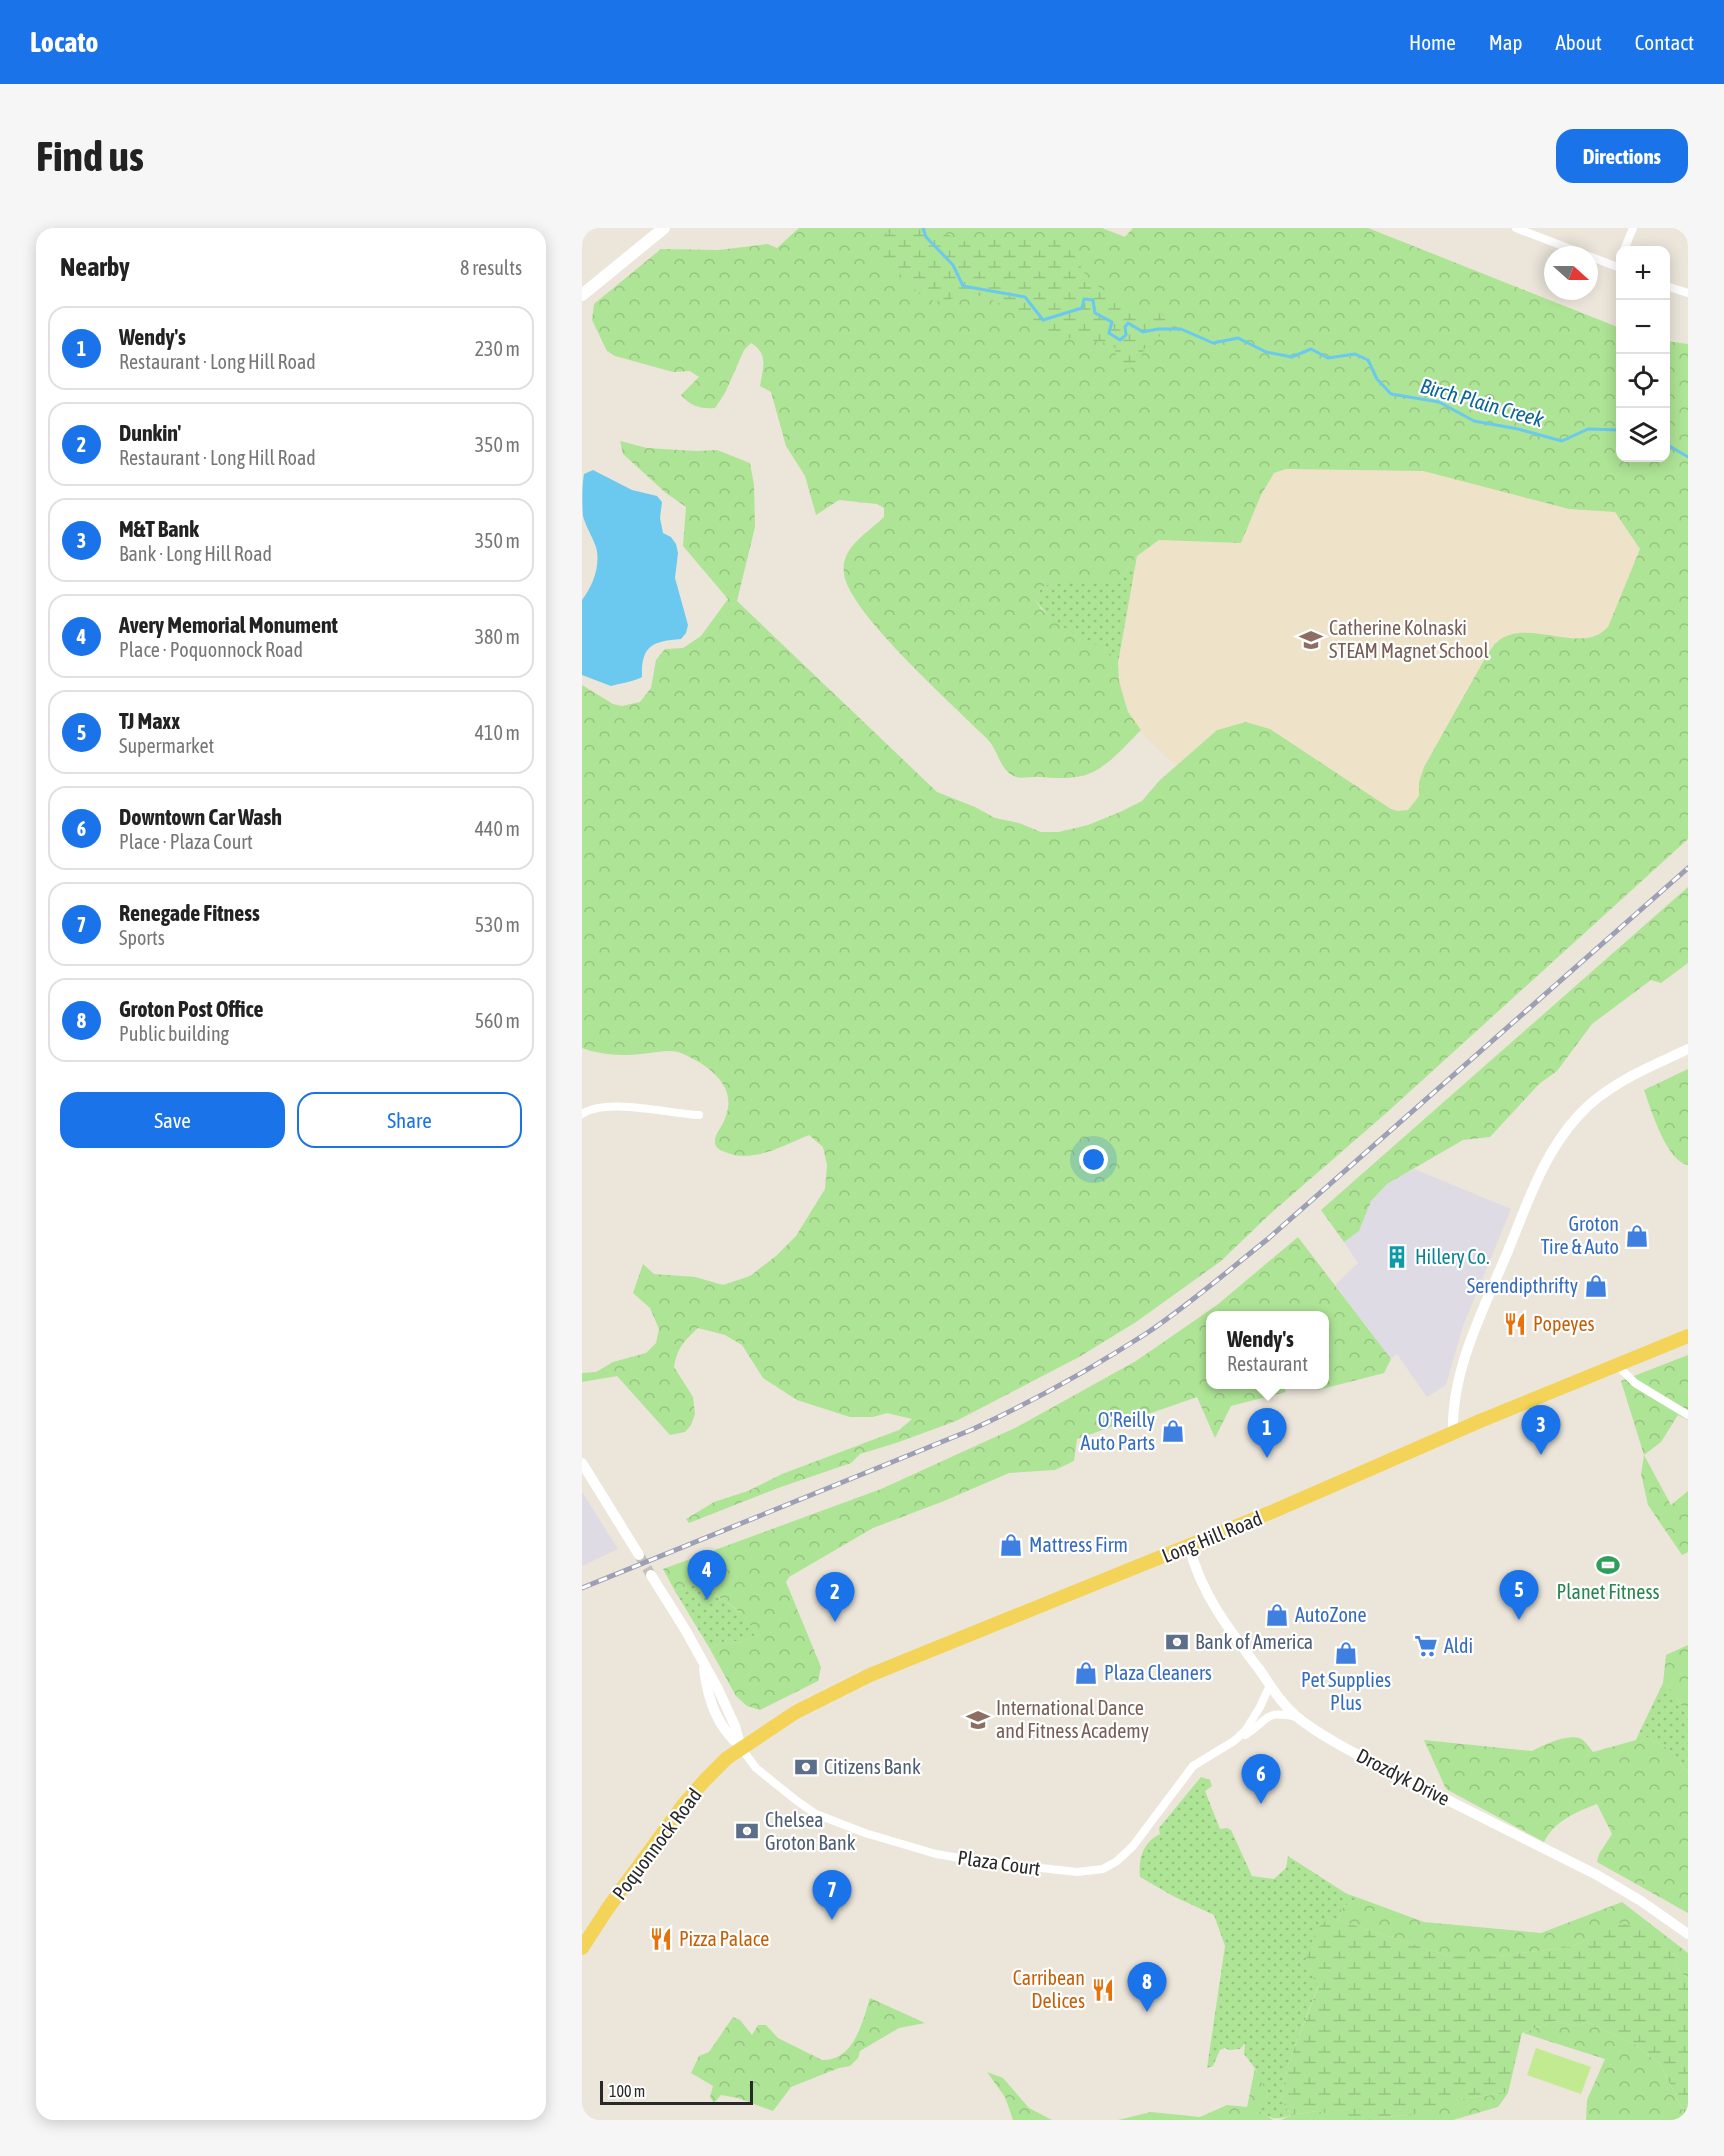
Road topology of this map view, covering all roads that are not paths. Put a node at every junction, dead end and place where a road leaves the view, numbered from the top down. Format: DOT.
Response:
graph roads {
  1 [pos="664,228"];
  2 [pos="1516,228"];
  3 [pos="1633,228"];
  4 [pos="1562,246"];
  5 [pos="1626,246"];
  6 [pos="1598,259"];
  7 [pos="1616,263"];
  8 [pos="1670,287"];
  9 [pos="1688,292"];
  10 [pos="582,295"];
  11 [pos="1688,1050"];
  12 [pos="582,1114"];
  13 [pos="699,1115"];
  14 [pos="1688,1336"];
  15 [pos="1617,1365"];
  16 [pos="1688,1415"];
  17 [pos="1453,1433"];
  18 [pos="582,1463"];
  19 [pos="1189,1546"];
  20 [pos="639,1555"];
  21 [pos="651,1575"];
  22 [pos="1270,1685"];
  23 [pos="1299,1718"];
  24 [pos="1234,1742"];
  25 [pos="741,1748"];
  26 [pos="1688,1935"];
  27 [pos="582,1948"];
  1 -- 10 [label="main road"];
  2 -- 4 [label="street"];
  3 -- 5 [label="street"];
  6 -- 7 [label="street"];
  8 -- 9 [label="street"];
  11 -- 17 [label="street"];
  12 -- 13 [label="street"];
  14 -- 15 [label="main road, Long Hill Road"];
  15 -- 16 [label="street"];
  15 -- 17 [label="main road, Long Hill Road"];
  17 -- 19 [label="main road, Long Hill Road"];
  18 -- 20 [label="street"];
  19 -- 22 [label="street, Drozdyk Drive"];
  19 -- 25 [label="main road, Long Hill Road"];
  21 -- 25 [label="street"];
  22 -- 23 [label="street, Drozdyk Drive"];
  22 -- 24 [label="street, Plaza Court"];
  23 -- 24 [label="street, Plaza Court"];
  23 -- 26 [label="street, Drozdyk Drive"];
  24 -- 25 [label="street, Plaza Court"];
  25 -- 27 [label="main road, Poquonnock Road"];
}
